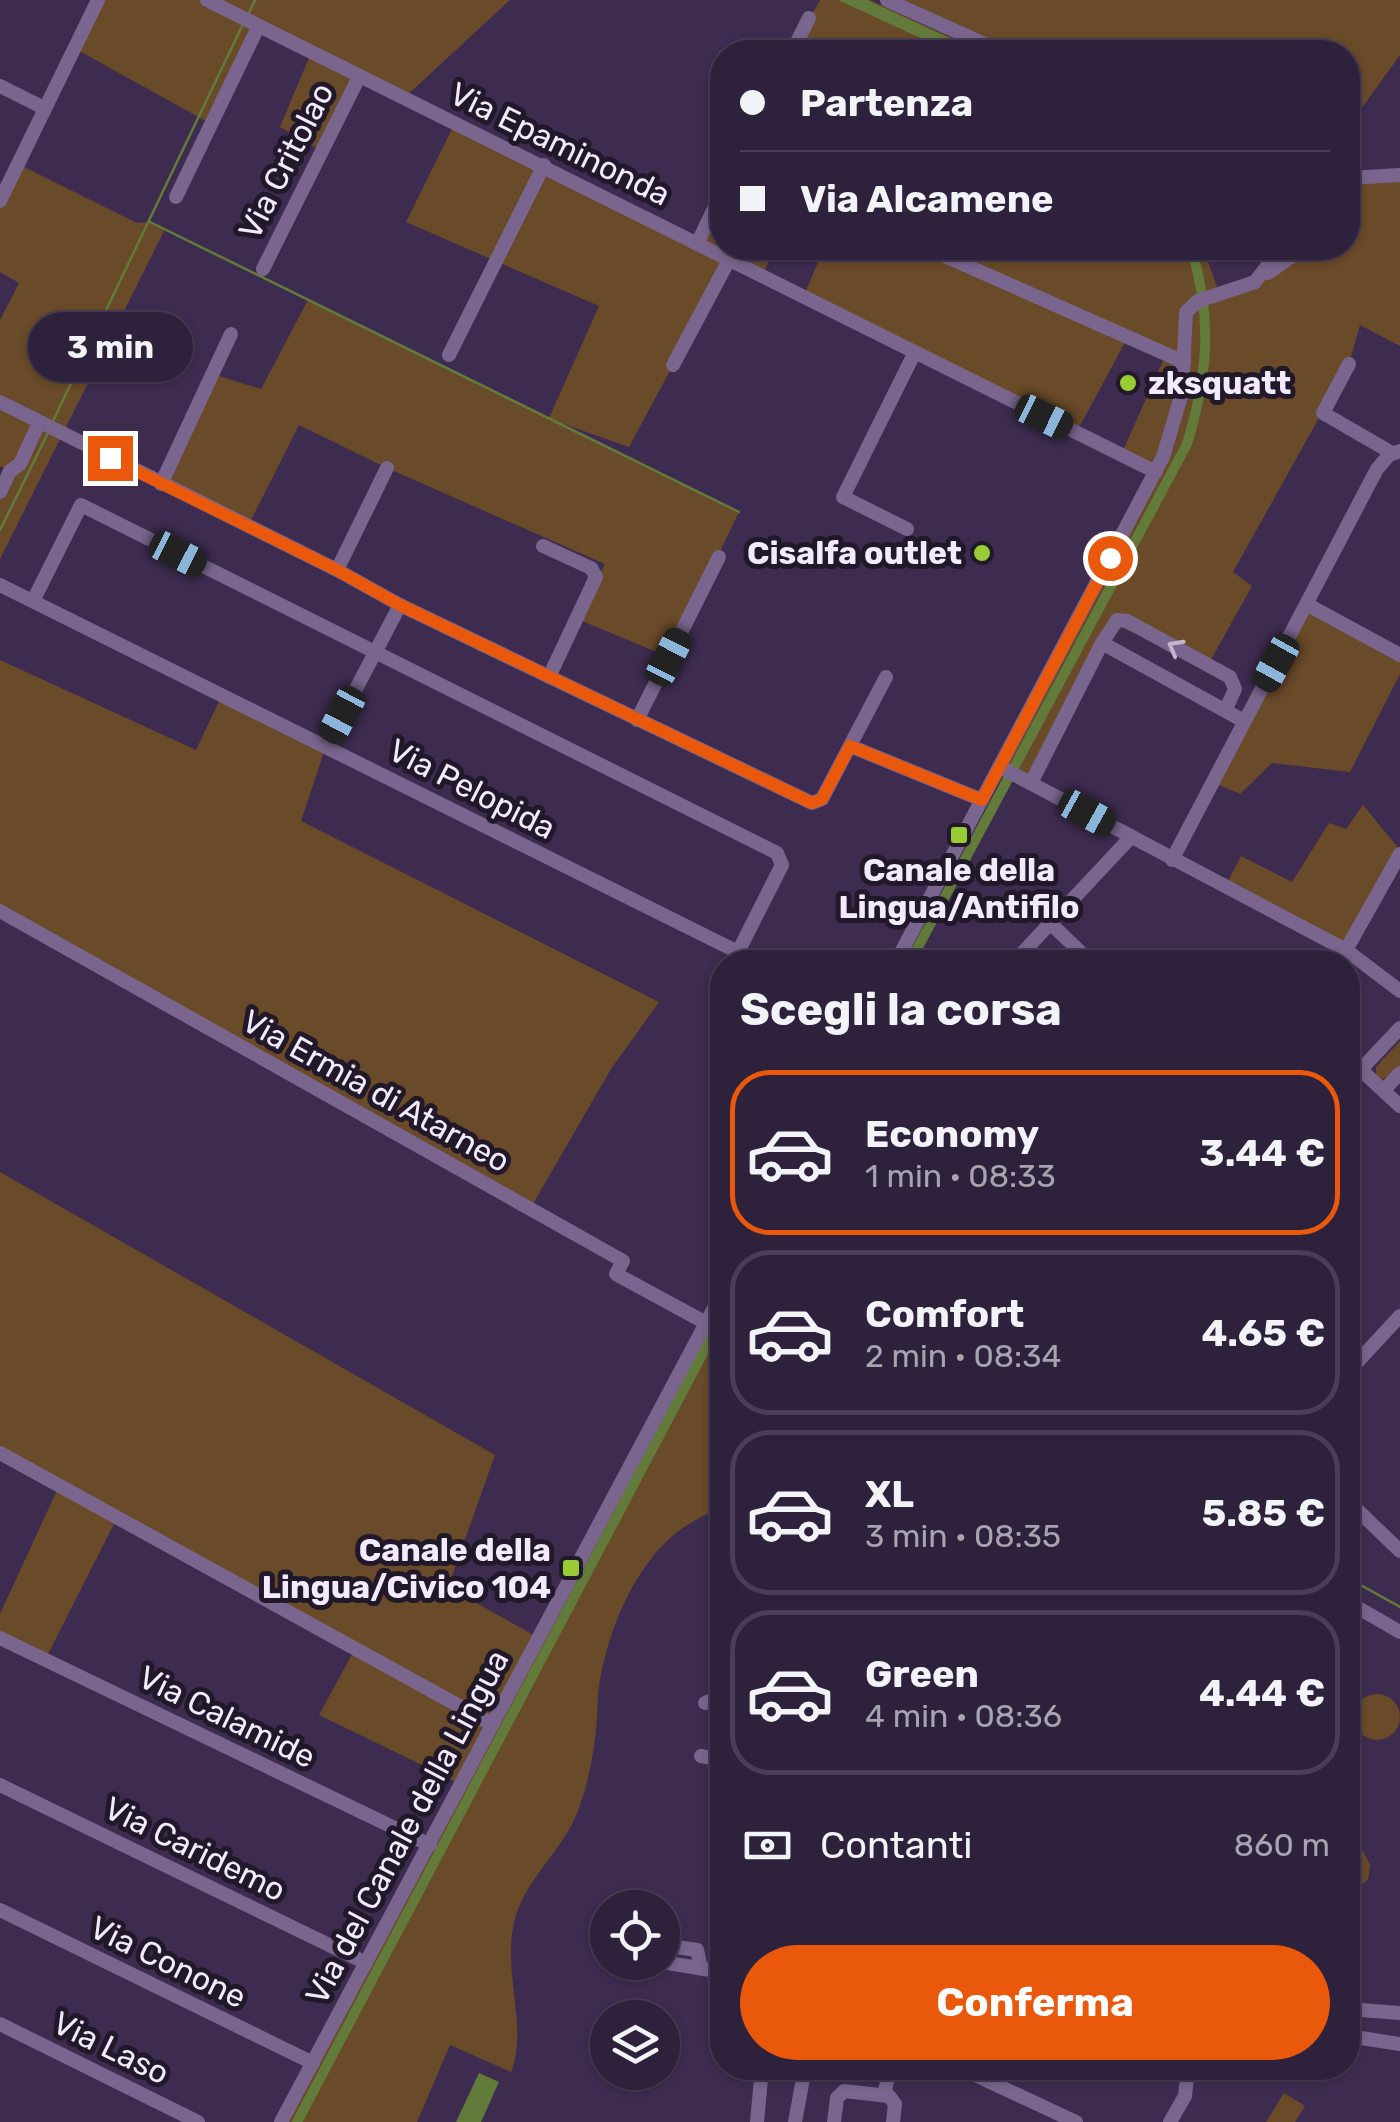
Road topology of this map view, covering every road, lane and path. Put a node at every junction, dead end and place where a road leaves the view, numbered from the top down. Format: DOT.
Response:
graph roads {
  1 [pos="98,0"];
  2 [pos="207,0"];
  3 [pos="887,0"];
  4 [pos="809,18"];
  5 [pos="258,27"];
  6 [pos="798,40"];
  7 [pos="975,40"];
  8 [pos="359,77"];
  9 [pos="0,86"];
  10 [pos="44,108"];
  11 [pos="544,165"];
  12 [pos="1400,176"];
  13 [pos="1360,178"];
  14 [pos="176,197"];
  15 [pos="0,201"];
  16 [pos="710,217"];
  17 [pos="697,244"];
  18 [pos="710,250"];
  19 [pos="729,260"];
  20 [pos="955,260"];
  21 [pos="1272,260"];
  22 [pos="1286,260"];
  23 [pos="263,269"];
  24 [pos="1255,282"];
  25 [pos="231,334"];
  26 [pos="449,354"];
  27 [pos="914,354"];
  28 [pos="1184,362"];
  29 [pos="672,364"];
  30 [pos="1349,364"];
  31 [pos="0,402"];
  32 [pos="38,423"];
  33 [pos="1396,452"];
  34 [pos="5,468"];
  35 [pos="386,468"];
  36 [pos="1156,472"];
  37 [pos="161,484"];
  38 [pos="0,492"];
  39 [pos="907,530"];
  40 [pos="543,546"];
  41 [pos="720,556"];
  42 [pos="337,570"];
  43 [pos="0,585"];
  44 [pos="33,601"];
  45 [pos="400,605"];
  46 [pos="1308,605"];
  47 [pos="1102,643"];
  48 [pos="374,652"];
  49 [pos="1400,656"];
  50 [pos="549,677"];
  51 [pos="886,677"];
  52 [pos="1226,709"];
  53 [pos="638,720"];
  54 [pos="1244,721"];
  55 [pos="326,746"];
  56 [pos="850,746"];
  57 [pos="1002,768"];
  58 [pos="1026,780"];
  59 [pos="982,800"];
  60 [pos="1131,837"];
  61 [pos="1400,854"];
  62 [pos="1172,860"];
  63 [pos="0,910"];
  64 [pos="1050,924"];
  65 [pos="734,950"];
  66 [pos="739,950"];
  67 [pos="902,950"];
  68 [pos="1025,950"];
  69 [pos="1077,950"];
  70 [pos="1346,950"];
  71 [pos="1360,961"];
  72 [pos="1400,991"];
  73 [pos="1400,1028"];
  74 [pos="1360,1070"];
  75 [pos="1400,1073"];
  76 [pos="1384,1090"];
  77 [pos="1400,1106"];
  78 [pos="710,1315"];
  79 [pos="1400,1316"];
  80 [pos="706,1323"];
  81 [pos="1360,1359"];
  82 [pos="0,1453"];
  83 [pos="1360,1513"];
  84 [pos="1400,1551"];
  85 [pos="1360,1609"];
  86 [pos="1400,1632"];
  87 [pos="0,1638"];
  88 [pos="710,1701"];
  89 [pos="706,1703"];
  90 [pos="492,1724"];
  91 [pos="701,1756"];
  92 [pos="710,1758"];
  93 [pos="0,1785"];
  94 [pos="430,1845"];
  95 [pos="0,1910"];
  96 [pos="680,1948"];
  97 [pos="366,1963"];
  98 [pos="680,1965"];
  99 [pos="701,1968"];
  100 [pos="710,1970"];
  101 [pos="1360,2010"];
  102 [pos="1400,2013"];
  103 [pos="0,2024"];
  104 [pos="1360,2038"];
  105 [pos="1400,2044"];
  106 [pos="313,2063"];
  107 [pos="761,2080"];
  108 [pos="804,2080"];
  109 [pos="887,2080"];
  110 [pos="986,2080"];
  111 [pos="1187,2080"];
  112 [pos="884,2095"];
  113 [pos="283,2121"];
  114 [pos="198,2122"];
  115 [pos="757,2122"];
  116 [pos="795,2122"];
  117 [pos="834,2122"];
  118 [pos="893,2122"];
  119 [pos="1076,2122"];
  120 [pos="1170,2122"];
  1 -- 10 [label="street"];
  2 -- 5 [label="street, Via Epaminonda"];
  3 -- 7 [label="street"];
  4 -- 6 [label="street"];
  5 -- 8 [label="street, Via Epaminonda"];
  5 -- 14 [label="street"];
  8 -- 11 [label="street, Via Epaminonda"];
  8 -- 23 [label="street, Via Critolao"];
  9 -- 10 [label="street"];
  10 -- 15 [label="street"];
  11 -- 17 [label="street, Via Epaminonda"];
  11 -- 26 [label="street"];
  12 -- 13 [label="street"];
  16 -- 17 [label="street"];
  17 -- 18 [label="street, Via Epaminonda"];
  19 -- 27 [label="street, Via Epaminonda"];
  19 -- 29 [label="street"];
  20 -- 28 [label="street"];
  21 -- 24 [label="street"];
  22 -- 24 [label="street"];
  24 -- 28 [label="street"];
  25 -- 37 [label="street"];
  27 -- 36 [label="street, Via Epaminonda"];
  27 -- 39 [label="street"];
  28 -- 36 [label="street"];
  30 -- 33 [label="street"];
  31 -- 32 [label="street"];
  32 -- 34 [label="street"];
  32 -- 37 [label="street"];
  33 -- 46 [label="street"];
  34 -- 38 [label="street"];
  35 -- 42 [label="street"];
  36 -- 57 [label="street"];
  37 -- 42 [label="street"];
  40 -- 50 [label="street"];
  41 -- 53 [label="street"];
  42 -- 45 [label="street"];
  43 -- 44 [label="street, Via Pelopida"];
  44 -- 48 [label="street"];
  44 -- 55 [label="street, Via Pelopida"];
  45 -- 48 [label="street"];
  45 -- 50 [label="street"];
  46 -- 49 [label="street"];
  46 -- 54 [label="street"];
  47 -- 52 [label="street"];
  52 -- 47 [label="street, one-way"];
  47 -- 58 [label="street"];
  48 -- 55 [label="street"];
  48 -- 66 [label="street"];
  50 -- 53 [label="street"];
  51 -- 56 [label="street"];
  52 -- 54 [label="street"];
  53 -- 56 [label="street"];
  54 -- 62 [label="street"];
  55 -- 65 [label="street, Via Pelopida"];
  56 -- 59 [label="street"];
  57 -- 58 [label="street"];
  57 -- 59 [label="street"];
  58 -- 60 [label="street"];
  59 -- 67 [label="street"];
  60 -- 62 [label="street"];
  60 -- 64 [label="street"];
  61 -- 70 [label="street"];
  62 -- 70 [label="street"];
  63 -- 80 [label="street, Via Ermia di Atarneo"];
  64 -- 68 [label="street"];
  64 -- 69 [label="street"];
  71 -- 72 [label="street"];
  73 -- 74 [label="street"];
  74 -- 76 [label="street"];
  75 -- 76 [label="street"];
  76 -- 77 [label="street"];
  78 -- 80 [label="street, Via del Canale della Lingua"];
  79 -- 81 [label="street"];
  80 -- 90 [label="street, Via del Canale della Lingua"];
  82 -- 90 [label="street"];
  83 -- 84 [label="street"];
  85 -- 86 [label="street"];
  87 -- 94 [label="street, Via Calamide"];
  88 -- 89 [label="street"];
  90 -- 94 [label="street, Via del Canale della Lingua"];
  91 -- 92 [label="street"];
  93 -- 97 [label="street, Via Caridemo"];
  94 -- 97 [label="street, Via del Canale della Lingua"];
  95 -- 106 [label="street, Via Conone"];
  96 -- 99 [label="street"];
  97 -- 106 [label="street, Via del Canale della Lingua"];
  98 -- 99 [label="street"];
  99 -- 100 [label="street"];
  101 -- 102 [label="street"];
  103 -- 114 [label="street, Via Laso"];
  104 -- 105 [label="street"];
  106 -- 113 [label="street, Via del Canale della Lingua"];
  107 -- 115 [label="street"];
  108 -- 116 [label="street"];
  109 -- 112 [label="street"];
  110 -- 119 [label="street"];
  111 -- 120 [label="street"];
  112 -- 117 [label="street"];
  112 -- 118 [label="street"];
}
